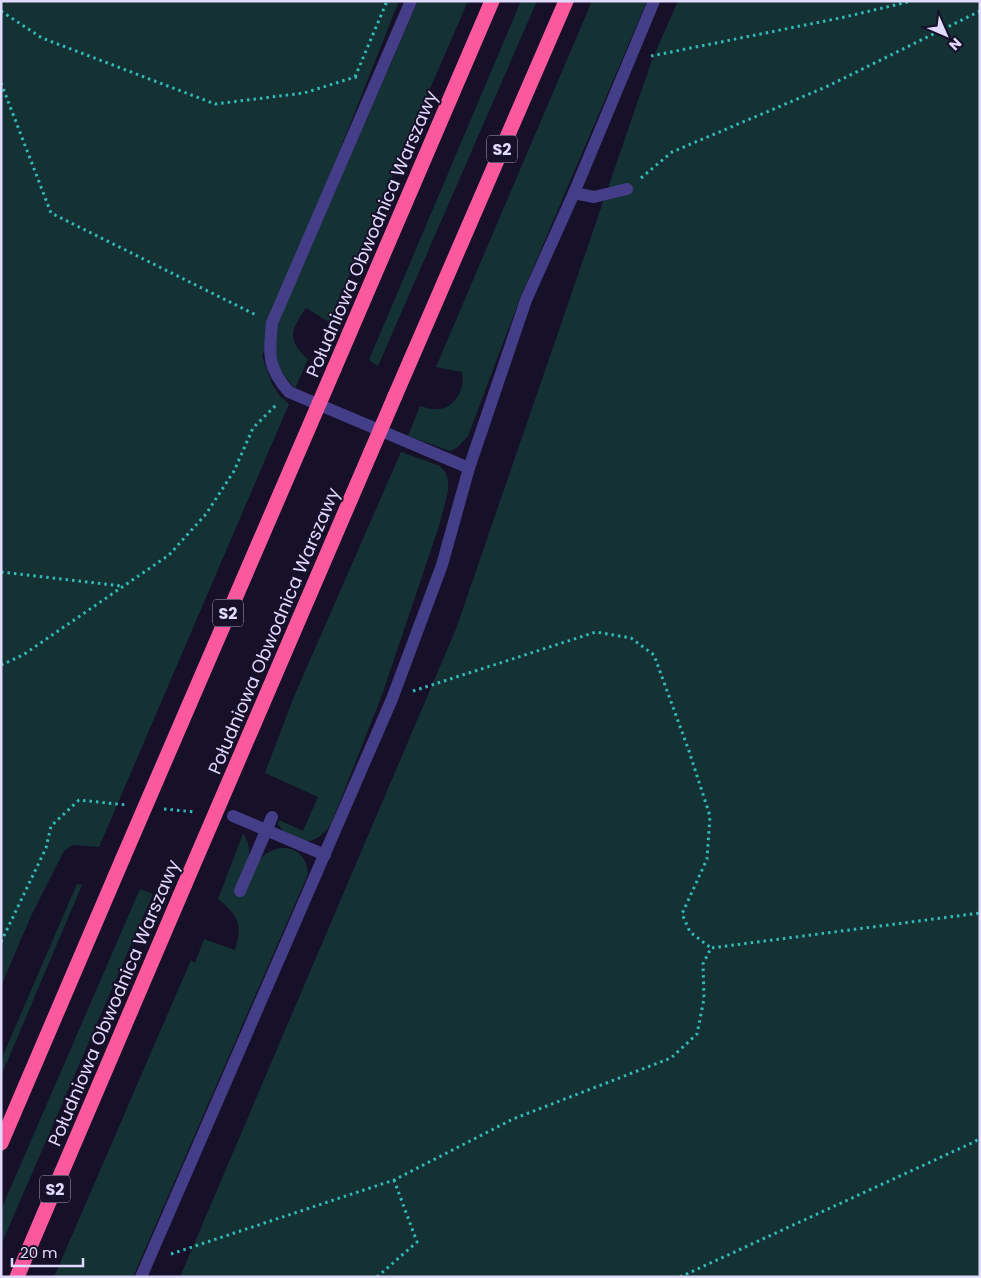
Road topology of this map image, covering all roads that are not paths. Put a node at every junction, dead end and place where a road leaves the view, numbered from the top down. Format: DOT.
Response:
graph roads {
  1 [pos="411,1"];
  2 [pos="492,1"];
  3 [pos="566,1"];
  4 [pos="654,1"];
  5 [pos="627,189"];
  6 [pos="574,193"];
  7 [pos="469,468"];
  8 [pos="233,816"];
  9 [pos="272,817"];
  10 [pos="266,830"];
  11 [pos="325,855"];
  12 [pos="240,891"];
  13 [pos="1,1143"];
  14 [pos="17,1277"];
  15 [pos="141,1277"];
  1 -- 7 [label="street"];
  2 -- 13 [label="highway, Południowa Obwodnica Warszawy / S2, bridge"];
  3 -- 14 [label="highway, Południowa Obwodnica Warszawy / S2, bridge"];
  4 -- 6 [label="street"];
  5 -- 6 [label="street"];
  6 -- 7 [label="street"];
  7 -- 11 [label="street"];
  8 -- 10 [label="street"];
  9 -- 10 [label="street"];
  10 -- 11 [label="street"];
  10 -- 12 [label="street"];
  11 -- 15 [label="street"];
}
